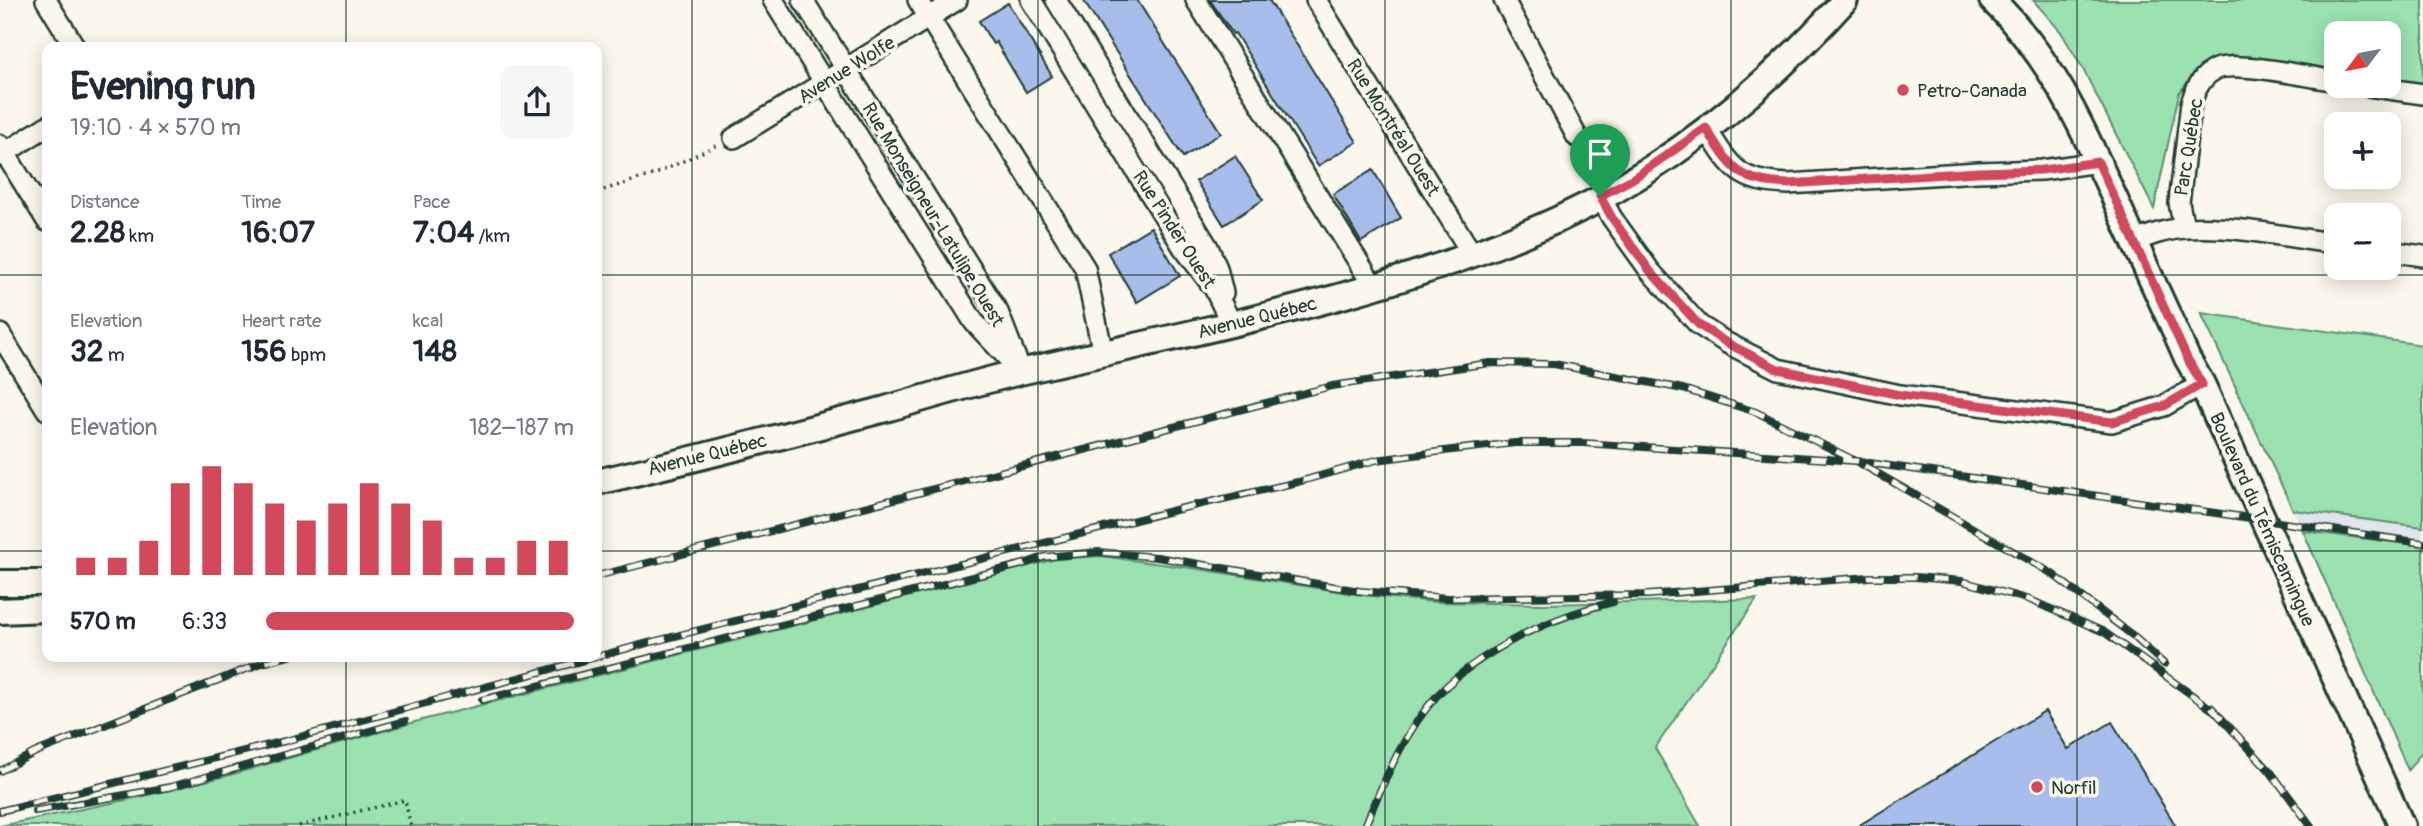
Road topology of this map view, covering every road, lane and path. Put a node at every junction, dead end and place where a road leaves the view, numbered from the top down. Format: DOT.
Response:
graph roads {
  1 [pos="46,0"];
  2 [pos="774,0"];
  3 [pos="803,0"];
  4 [pos="918,0"];
  5 [pos="957,0"];
  6 [pos="1031,0"];
  7 [pos="1056,0"];
  8 [pos="1196,0"];
  9 [pos="1316,0"];
  10 [pos="1504,0"];
  11 [pos="1844,0"];
  12 [pos="1993,0"];
  13 [pos="929,18"];
  14 [pos="72,42"];
  15 [pos="846,70"];
  16 [pos="2324,79"];
  17 [pos="825,83"];
  18 [pos="2401,91"];
  19 [pos="2423,94"];
  20 [pos="1706,128"];
  21 [pos="42,129"];
  22 [pos="1577,137"];
  23 [pos="734,138"];
  24 [pos="2,151"];
  25 [pos="2098,162"];
  26 [pos="602,190"];
  27 [pos="1600,196"];
  28 [pos="42,212"];
  29 [pos="2184,228"];
  30 [pos="2134,241"];
  31 [pos="2324,242"];
  32 [pos="2401,253"];
  33 [pos="1472,254"];
  34 [pos="2423,256"];
  35 [pos="1374,287"];
  36 [pos="1231,323"];
  37 [pos="0,334"];
  38 [pos="1103,354"];
  39 [pos="1021,372"];
  40 [pos="2202,384"];
  41 [pos="42,402"];
  42 [pos="602,481"];
  43 [pos="1,582"];
  44 [pos="42,583"];
  45 [pos="42,609"];
  46 [pos="0,611"];
  47 [pos="299,826"];
  48 [pos="411,826"];
  49 [pos="2402,826"];
  1 -- 14 [label="street"];
  2 -- 17 [label="street, Rue Monseigneur-Latulipe Ouest"];
  3 -- 15 [label="street, Rue Monseigneur-Latulipe Ouest"];
  4 -- 13 [label="street"];
  5 -- 13 [label="street, Avenue Wolfe"];
  6 -- 36 [label="street, Rue Pinder Ouest"];
  7 -- 36 [label="street, Rue Pinder Ouest"];
  8 -- 35 [label="street"];
  9 -- 33 [label="street, Rue Montréal Ouest"];
  10 -- 22 [label="street"];
  11 -- 20 [label="main road, Avenue Québec"];
  12 -- 25 [label="main road, Boulevard du Témiscamingue"];
  13 -- 15 [label="street, Avenue Wolfe"];
  13 -- 38 [label="street"];
  15 -- 17 [label="street, Avenue Wolfe"];
  15 -- 39 [label="street, Rue Monseigneur-Latulipe Ouest"];
  16 -- 29 [label="street, Parc Québec"];
  17 -- 23 [label="street, Avenue Wolfe"];
  17 -- 39 [label="street, Rue Monseigneur-Latulipe Ouest"];
  18 -- 19 [label="street"];
  20 -- 25 [label="street"];
  20 -- 27 [label="main road, Avenue Québec"];
  21 -- 24 [label="street"];
  23 -- 26 [label="path"];
  24 -- 28 [label="street"];
  25 -- 30 [label="main road, Boulevard du Témiscamingue"];
  27 -- 33 [label="main road, Avenue Québec"];
  27 -- 40 [label="street"];
  29 -- 30 [label="street"];
  29 -- 31 [label="street"];
  30 -- 40 [label="main road, Boulevard du Témiscamingue"];
  32 -- 34 [label="street"];
  33 -- 35 [label="main road, Avenue Québec"];
  35 -- 36 [label="main road, Avenue Québec"];
  36 -- 38 [label="main road, Avenue Québec"];
  37 -- 41 [label="street"];
  38 -- 39 [label="main road, Avenue Québec"];
  39 -- 42 [label="main road, Avenue Québec"];
  40 -- 49 [label="main road, Boulevard du Témiscamingue"];
  43 -- 44 [label="main road"];
  45 -- 46 [label="main road"];
  47 -- 48 [label="path"];
}
